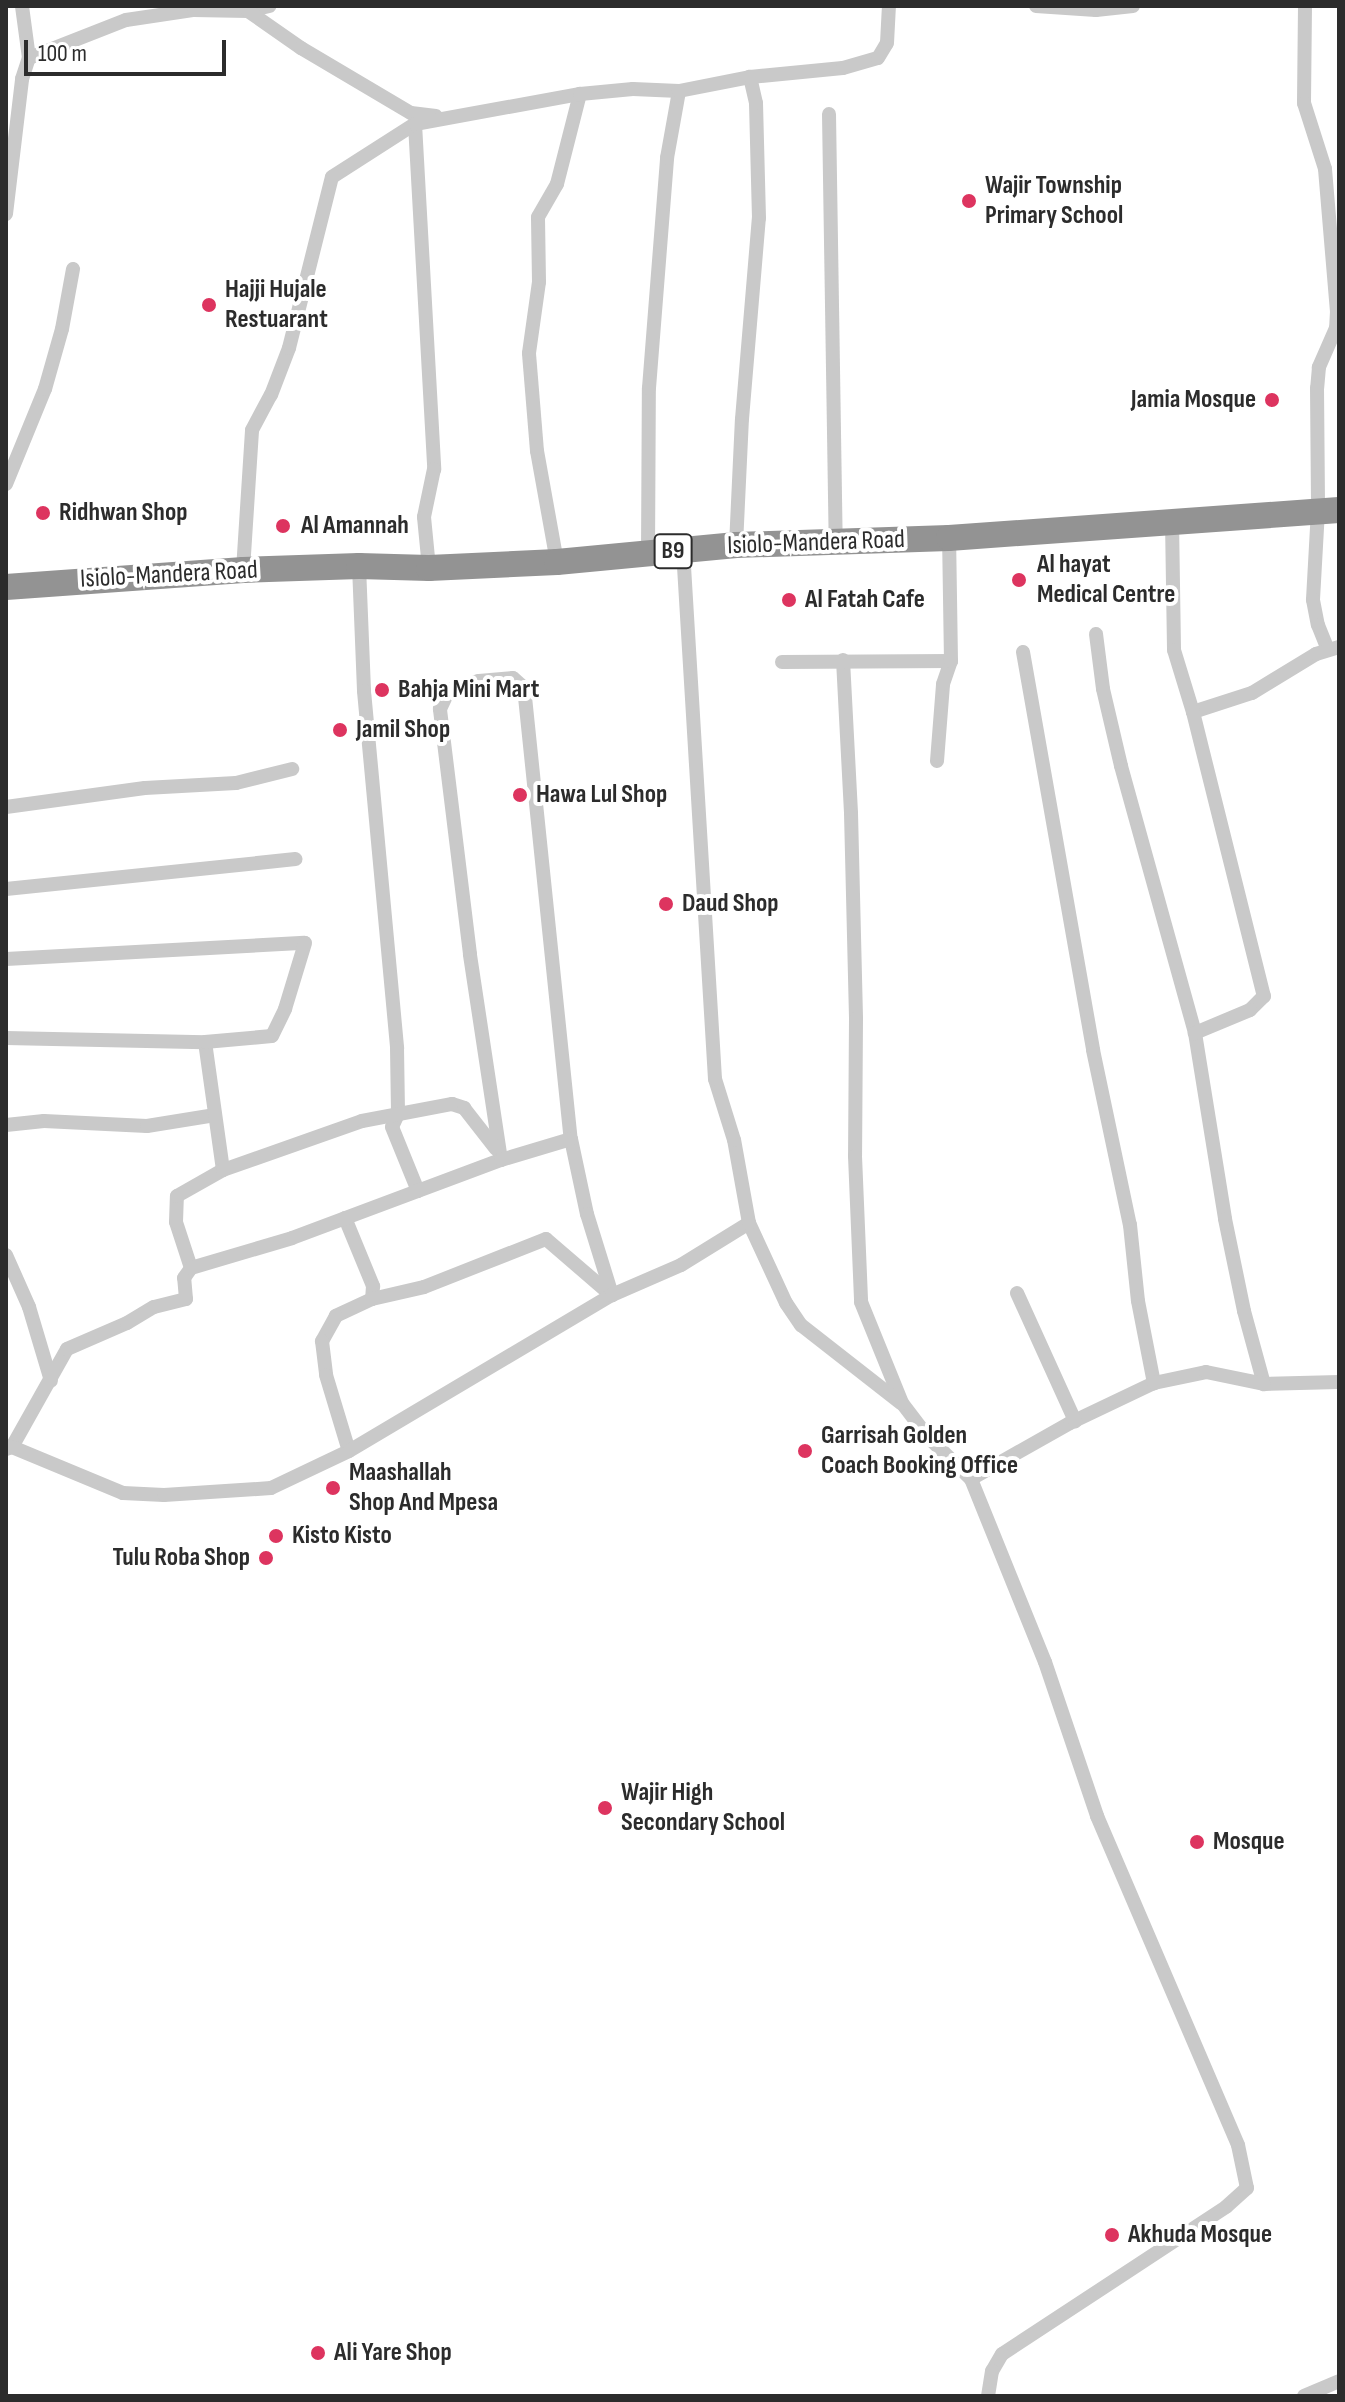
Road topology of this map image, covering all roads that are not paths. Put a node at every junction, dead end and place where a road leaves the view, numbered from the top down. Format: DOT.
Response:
graph roads {
  1 [pos="22,6"];
  2 [pos="269,6"];
  3 [pos="889,6"];
  4 [pos="1036,6"];
  5 [pos="1133,6"];
  6 [pos="1305,6"];
  7 [pos="248,11"];
  8 [pos="29,58"];
  9 [pos="750,77"];
  10 [pos="6,79"];
  11 [pos="22,79"];
  12 [pos="679,91"];
  13 [pos="580,94"];
  14 [pos="829,114"];
  15 [pos="453,118"];
  16 [pos="415,124"];
  17 [pos="6,214"];
  18 [pos="73,269"];
  19 [pos="6,484"];
  20 [pos="1329,510"];
  21 [pos="1172,521"];
  22 [pos="949,538"];
  23 [pos="836,541"];
  24 [pos="736,545"];
  25 [pos="683,550"];
  26 [pos="648,554"];
  27 [pos="557,562"];
  28 [pos="359,566"];
  29 [pos="429,568"];
  30 [pos="243,570"];
  31 [pos="6,587"];
  32 [pos="1096,634"];
  33 [pos="1334,649"];
  34 [pos="1023,652"];
  35 [pos="843,660"];
  36 [pos="951,661"];
  37 [pos="782,662"];
  38 [pos="1193,712"];
  39 [pos="937,761"];
  40 [pos="292,769"];
  41 [pos="6,807"];
  42 [pos="295,859"];
  43 [pos="6,889"];
  44 [pos="6,959"];
  45 [pos="1195,1033"];
  46 [pos="6,1038"];
  47 [pos="205,1042"];
  48 [pos="398,1114"];
  49 [pos="215,1115"];
  50 [pos="6,1125"];
  51 [pos="571,1139"];
  52 [pos="501,1160"];
  53 [pos="223,1170"];
  54 [pos="418,1191"];
  55 [pos="345,1218"];
  56 [pos="749,1223"];
  57 [pos="6,1255"];
  58 [pos="191,1268"];
  59 [pos="1017,1293"];
  60 [pos="612,1295"];
  61 [pos="372,1299"];
  62 [pos="51,1381"];
  63 [pos="1339,1382"];
  64 [pos="1154,1383"];
  65 [pos="1264,1384"];
  66 [pos="902,1403"];
  67 [pos="1075,1421"];
  68 [pos="9,1448"];
  69 [pos="349,1451"];
  70 [pos="971,1479"];
  71 [pos="1339,2381"];
  72 [pos="988,2396"];
  73 [pos="1304,2396"];
  1 -- 8 [label="street"];
  2 -- 7 [label="street"];
  3 -- 9 [label="street"];
  4 -- 5 [label="street"];
  6 -- 20 [label="street"];
  7 -- 8 [label="street"];
  7 -- 15 [label="street"];
  8 -- 11 [label="street"];
  9 -- 12 [label="street"];
  9 -- 24 [label="street"];
  10 -- 11 [label="street"];
  11 -- 17 [label="street"];
  12 -- 13 [label="street"];
  12 -- 26 [label="street"];
  13 -- 15 [label="street"];
  13 -- 27 [label="street"];
  14 -- 23 [label="street"];
  15 -- 16 [label="street"];
  16 -- 29 [label="street"];
  16 -- 30 [label="street"];
  18 -- 19 [label="street"];
  20 -- 21 [label="highway, Isiolo-Mandera Road / B9"];
  20 -- 33 [label="street"];
  21 -- 22 [label="highway, Isiolo-Mandera Road / B9"];
  21 -- 38 [label="street"];
  22 -- 23 [label="highway, Isiolo-Mandera Road / B9"];
  22 -- 36 [label="street"];
  23 -- 24 [label="highway, Isiolo-Mandera Road / B9"];
  24 -- 25 [label="highway, Isiolo-Mandera Road / B9"];
  25 -- 26 [label="highway, Isiolo-Mandera Road / B9"];
  25 -- 56 [label="street"];
  26 -- 27 [label="highway, Isiolo-Mandera Road / B9"];
  27 -- 29 [label="highway, Isiolo-Mandera Road / B9"];
  28 -- 29 [label="highway, Isiolo-Mandera Road / B9"];
  28 -- 30 [label="highway, Isiolo-Mandera Road / B9"];
  28 -- 48 [label="street"];
  30 -- 31 [label="highway, Isiolo-Mandera Road / B9"];
  32 -- 45 [label="street"];
  33 -- 38 [label="street"];
  34 -- 64 [label="street"];
  35 -- 36 [label="street"];
  35 -- 37 [label="street"];
  35 -- 66 [label="street"];
  36 -- 39 [label="street"];
  38 -- 45 [label="street"];
  40 -- 41 [label="street"];
  42 -- 43 [label="street"];
  44 -- 47 [label="street"];
  45 -- 65 [label="street"];
  46 -- 47 [label="street"];
  47 -- 49 [label="street"];
  48 -- 52 [label="street"];
  48 -- 53 [label="street"];
  48 -- 54 [label="street"];
  49 -- 50 [label="street"];
  49 -- 53 [label="street"];
  51 -- 52 [label="street"];
  51 -- 52 [label="street"];
  51 -- 60 [label="street"];
  52 -- 54 [label="street"];
  53 -- 58 [label="street"];
  54 -- 55 [label="street"];
  55 -- 58 [label="street"];
  55 -- 61 [label="street"];
  56 -- 60 [label="street"];
  56 -- 66 [label="street"];
  57 -- 62 [label="street"];
  58 -- 62 [label="street"];
  59 -- 67 [label="street"];
  60 -- 61 [label="street"];
  60 -- 69 [label="street"];
  61 -- 69 [label="street"];
  62 -- 68 [label="street"];
  63 -- 65 [label="street"];
  64 -- 65 [label="street"];
  64 -- 67 [label="street"];
  66 -- 70 [label="street"];
  67 -- 70 [label="street"];
  68 -- 69 [label="street"];
  70 -- 72 [label="street"];
  71 -- 73 [label="street"];
}
